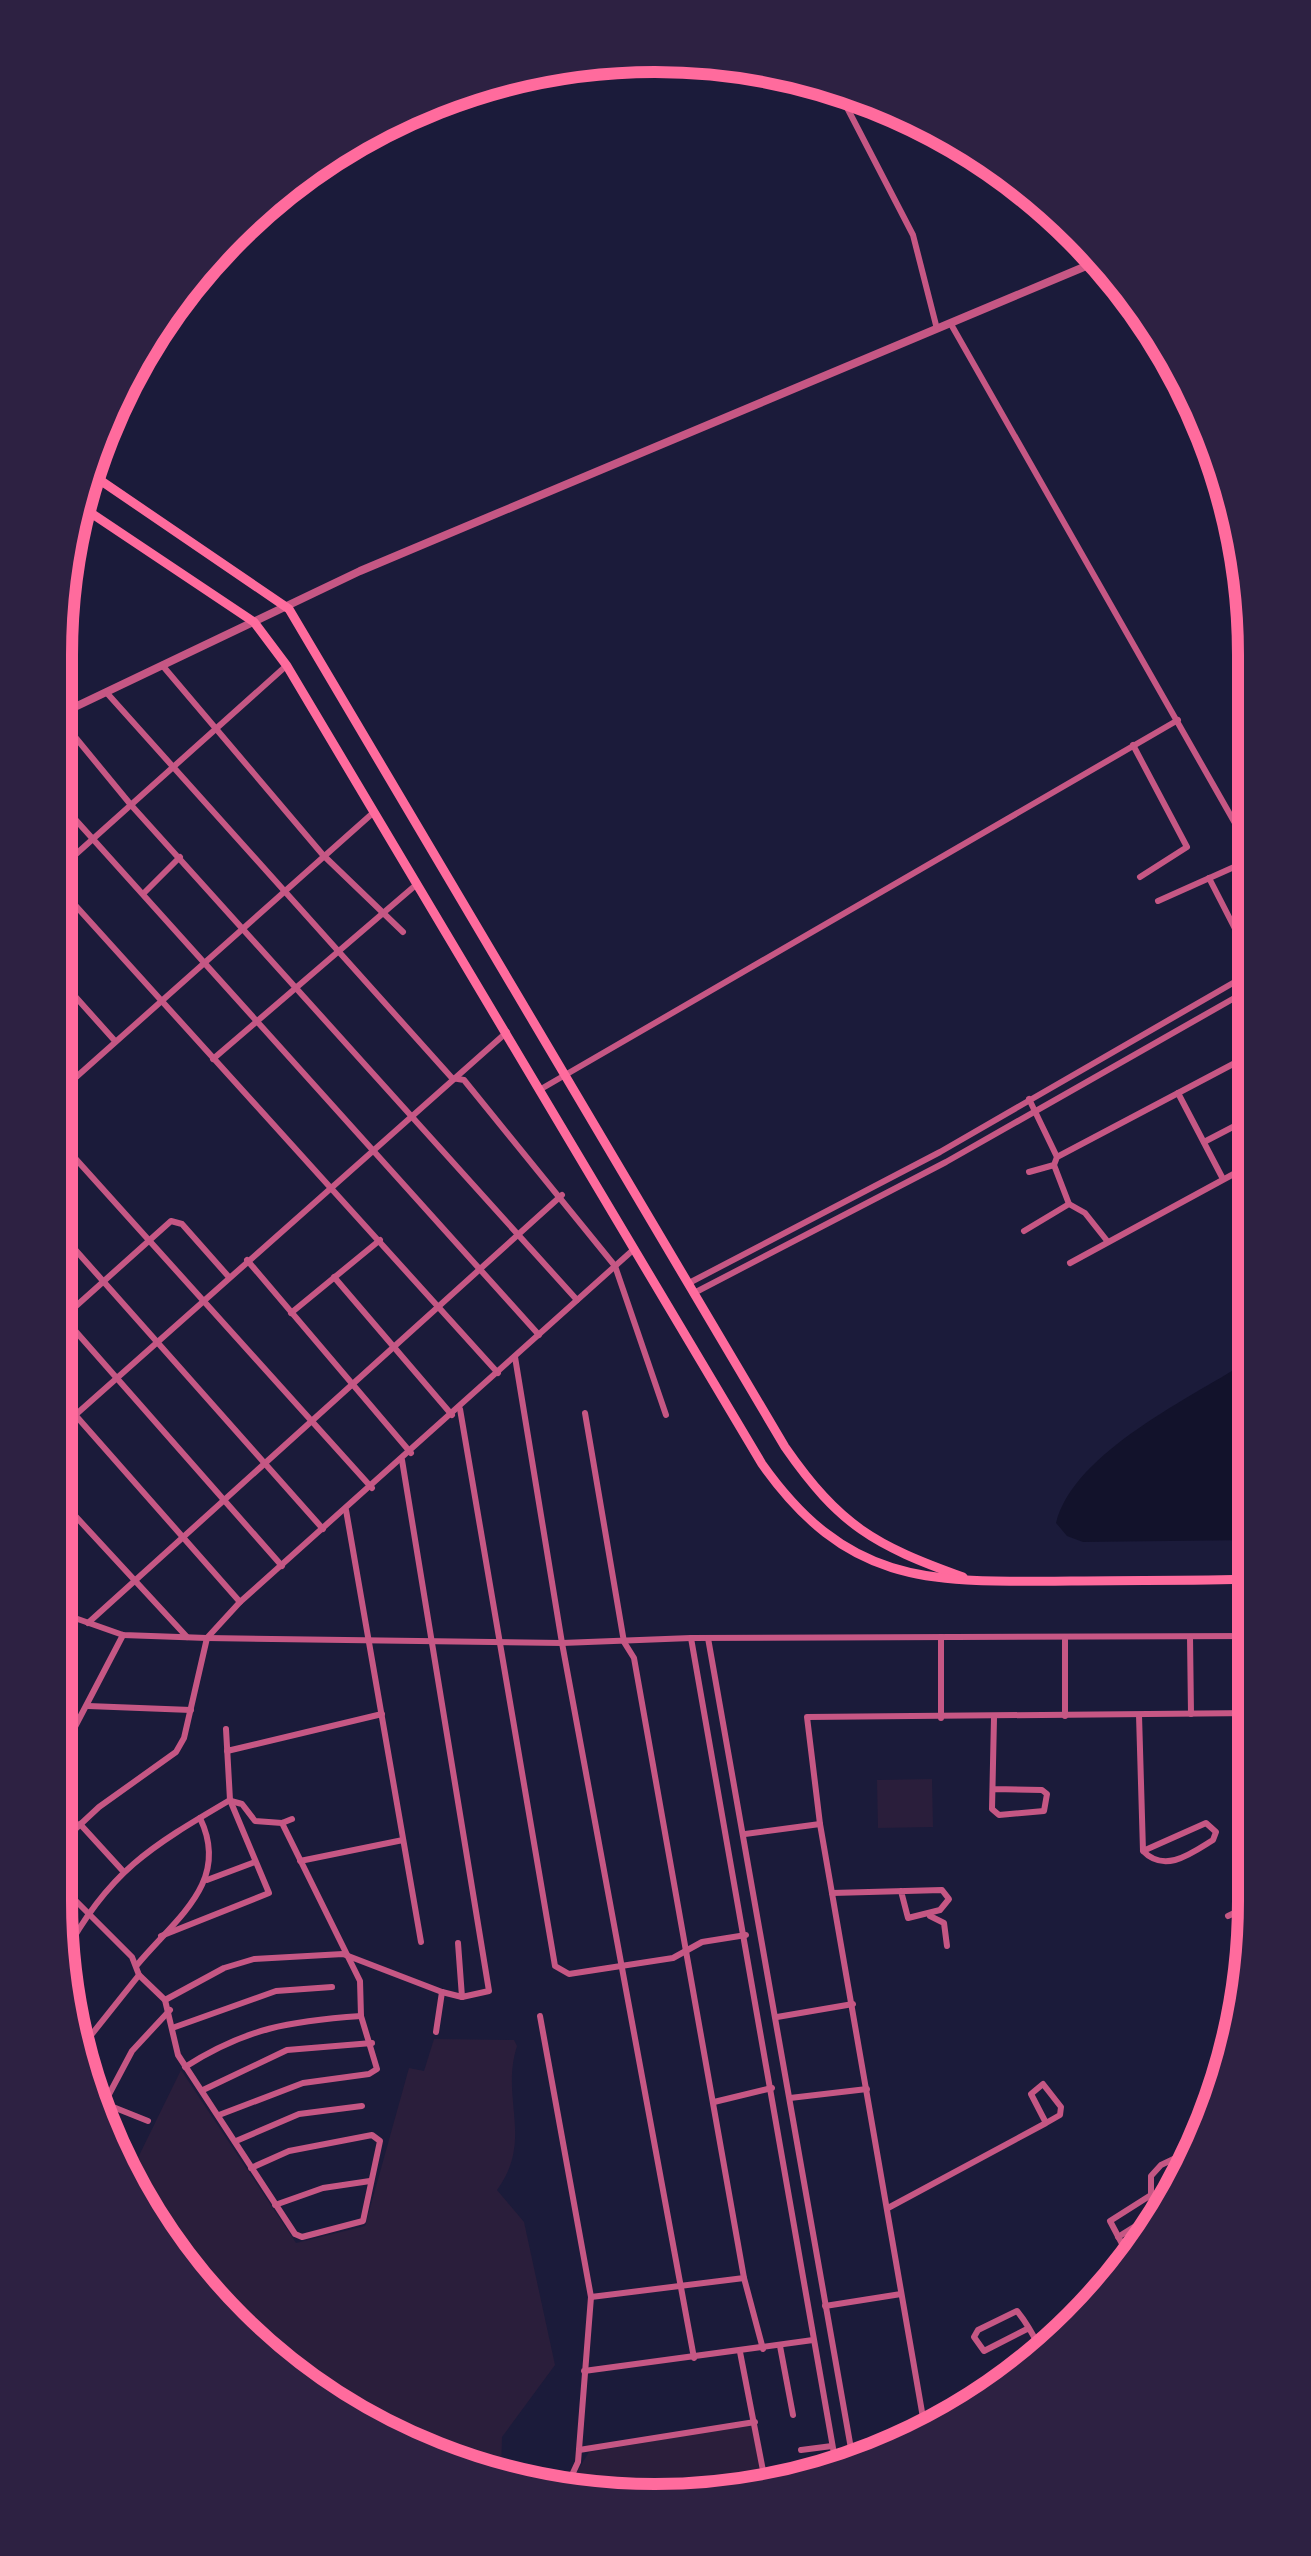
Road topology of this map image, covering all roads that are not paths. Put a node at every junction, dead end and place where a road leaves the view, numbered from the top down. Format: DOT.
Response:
graph roads {
  1 [pos="845,104"];
  2 [pos="1089,265"];
  3 [pos="952,326"];
  4 [pos="937,330"];
  5 [pos="100,480"];
  6 [pos="91,512"];
  7 [pos="289,608"];
  8 [pos="254,622"];
  9 [pos="161,664"];
  10 [pos="287,666"];
  11 [pos="105,691"];
  12 [pos="72,707"];
  13 [pos="1178,720"];
  14 [pos="216,729"];
  15 [pos="72,734"];
  16 [pos="1133,745"];
  17 [pos="172,768"];
  18 [pos="131,805"];
  19 [pos="374,812"];
  20 [pos="72,816"];
  21 [pos="1238,830"];
  22 [pos="93,839"];
  23 [pos="323,855"];
  24 [pos="180,857"];
  25 [pos="72,858"];
  26 [pos="1238,863"];
  27 [pos="1140,877"];
  28 [pos="1209,878"];
  29 [pos="417,884"];
  30 [pos="283,893"];
  31 [pos="143,894"];
  32 [pos="1158,901"];
  33 [pos="72,902"];
  34 [pos="381,912"];
  35 [pos="244,926"];
  36 [pos="403,932"];
  37 [pos="1238,935"];
  38 [pos="336,952"];
  39 [pos="204,962"];
  40 [pos="1238,980"];
  41 [pos="297,986"];
  42 [pos="72,994"];
  43 [pos="1238,996"];
  44 [pos="160,1000"];
  45 [pos="258,1021"];
  46 [pos="1156,1027"];
  47 [pos="508,1032"];
  48 [pos="1161,1038"];
  49 [pos="115,1041"];
  50 [pos="213,1060"];
  51 [pos="1238,1061"];
  52 [pos="72,1072"];
  53 [pos="566,1074"];
  54 [pos="76,1076"];
  55 [pos="452,1078"];
  56 [pos="72,1080"];
  57 [pos="542,1090"];
  58 [pos="1178,1093"];
  59 [pos="1029,1100"];
  60 [pos="1035,1110"];
  61 [pos="412,1113"];
  62 [pos="987,1124"];
  63 [pos="1238,1124"];
  64 [pos="994,1134"];
  65 [pos="1204,1142"];
  66 [pos="371,1150"];
  67 [pos="940,1152"];
  68 [pos="72,1155"];
  69 [pos="1055,1161"];
  70 [pos="946,1162"];
  71 [pos="1238,1171"];
  72 [pos="1029,1172"];
  73 [pos="1223,1179"];
  74 [pos="330,1185"];
  75 [pos="562,1195"];
  76 [pos="1070,1204"];
  77 [pos="519,1231"];
  78 [pos="1024,1232"];
  79 [pos="149,1240"];
  80 [pos="380,1240"];
  81 [pos="1108,1242"];
  82 [pos="72,1246"];
  83 [pos="633,1250"];
  84 [pos="247,1260"];
  85 [pos="1070,1262"];
  86 [pos="616,1266"];
  87 [pos="479,1267"];
  88 [pos="228,1276"];
  89 [pos="334,1278"];
  90 [pos="103,1280"];
  91 [pos="691,1288"];
  92 [pos="202,1299"];
  93 [pos="578,1300"];
  94 [pos="438,1305"];
  95 [pos="72,1309"];
  96 [pos="292,1313"];
  97 [pos="72,1327"];
  98 [pos="539,1336"];
  99 [pos="156,1340"];
  100 [pos="391,1347"];
  101 [pos="515,1358"];
  102 [pos="498,1373"];
  103 [pos="115,1377"];
  104 [pos="350,1383"];
  105 [pos="460,1408"];
  106 [pos="72,1410"];
  107 [pos="585,1412"];
  108 [pos="666,1414"];
  109 [pos="76,1415"];
  110 [pos="452,1415"];
  111 [pos="72,1418"];
  112 [pos="309,1420"];
  113 [pos="411,1453"];
  114 [pos="402,1460"];
  115 [pos="264,1463"];
  116 [pos="372,1488"];
  117 [pos="222,1498"];
  118 [pos="346,1510"];
  119 [pos="72,1512"];
  120 [pos="323,1529"];
  121 [pos="180,1537"];
  122 [pos="282,1566"];
  123 [pos="1238,1579"];
  124 [pos="134,1580"];
  125 [pos="975,1582"];
  126 [pos="240,1602"];
  127 [pos="72,1617"];
  128 [pos="88,1624"];
  129 [pos="123,1634"];
  130 [pos="1238,1636"];
  131 [pos="940,1637"];
  132 [pos="1190,1637"];
  133 [pos="188,1638"];
  134 [pos="207,1638"];
  135 [pos="691,1638"];
  136 [pos="708,1638"];
  137 [pos="370,1640"];
  138 [pos="1065,1640"];
  139 [pos="435,1641"];
  140 [pos="498,1642"];
  141 [pos="624,1642"];
  142 [pos="562,1644"];
  143 [pos="87,1706"];
  144 [pos="191,1710"];
  145 [pos="1238,1713"];
  146 [pos="382,1714"];
  147 [pos="1191,1714"];
  148 [pos="1139,1715"];
  149 [pos="1065,1716"];
  150 [pos="940,1718"];
  151 [pos="994,1718"];
  152 [pos="723,1719"];
  153 [pos="707,1720"];
  154 [pos="226,1730"];
  155 [pos="72,1734"];
  156 [pos="227,1751"];
  157 [pos="993,1790"];
  158 [pos="230,1800"];
  159 [pos="200,1818"];
  160 [pos="292,1818"];
  161 [pos="282,1823"];
  162 [pos="80,1824"];
  163 [pos="820,1824"];
  164 [pos="72,1832"];
  165 [pos="745,1834"];
  166 [pos="403,1840"];
  167 [pos="1143,1851"];
  168 [pos="300,1861"];
  169 [pos="255,1862"];
  170 [pos="122,1870"];
  171 [pos="208,1880"];
  172 [pos="900,1892"];
  173 [pos="832,1893"];
  174 [pos="72,1897"];
  175 [pos="1238,1911"];
  176 [pos="87,1912"];
  177 [pos="928,1916"];
  178 [pos="1228,1916"];
  179 [pos="746,1935"];
  180 [pos="162,1936"];
  181 [pos="74,1937"];
  182 [pos="420,1942"];
  183 [pos="458,1943"];
  184 [pos="947,1946"];
  185 [pos="688,1947"];
  186 [pos="343,1954"];
  187 [pos="135,1961"];
  188 [pos="620,1966"];
  189 [pos="139,1975"];
  190 [pos="332,1987"];
  191 [pos="442,1992"];
  192 [pos="462,1997"];
  193 [pos="165,2000"];
  194 [pos="853,2004"];
  195 [pos="170,2010"];
  196 [pos="361,2016"];
  197 [pos="540,2016"];
  198 [pos="776,2017"];
  199 [pos="175,2027"];
  200 [pos="436,2032"];
  201 [pos="89,2038"];
  202 [pos="372,2042"];
  203 [pos="186,2067"];
  204 [pos="772,2088"];
  205 [pos="867,2089"];
  206 [pos="203,2090"];
  207 [pos="107,2098"];
  208 [pos="790,2098"];
  209 [pos="108,2101"];
  210 [pos="714,2102"];
  211 [pos="362,2106"];
  212 [pos="219,2115"];
  213 [pos="148,2121"];
  214 [pos="1046,2123"];
  215 [pos="236,2141"];
  216 [pos="1178,2157"];
  217 [pos="252,2168"];
  218 [pos="370,2182"];
  219 [pos="1151,2195"];
  220 [pos="1155,2201"];
  221 [pos="275,2204"];
  222 [pos="888,2208"];
  223 [pos="1141,2223"];
  224 [pos="1118,2237"];
  225 [pos="1123,2248"];
  226 [pos="744,2278"];
  227 [pos="678,2284"];
  228 [pos="901,2294"];
  229 [pos="591,2297"];
  230 [pos="826,2306"];
  231 [pos="1029,2328"];
  232 [pos="812,2340"];
  233 [pos="1036,2342"];
  234 [pos="780,2346"];
  235 [pos="763,2349"];
  236 [pos="740,2352"];
  237 [pos="694,2358"];
  238 [pos="584,2371"];
  239 [pos="793,2415"];
  240 [pos="923,2418"];
  241 [pos="755,2422"];
  242 [pos="832,2446"];
  243 [pos="578,2450"];
  244 [pos="801,2450"];
  245 [pos="850,2450"];
  246 [pos="834,2456"];
  247 [pos="764,2473"];
  248 [pos="573,2478"];
  1 -- 4 [label="street"];
  2 -- 3 [label="street"];
  3 -- 4 [label="street"];
  3 -- 13 [label="street"];
  4 -- 7 [label="street"];
  5 -- 7 [label="main road"];
  6 -- 8 [label="main road"];
  7 -- 8 [label="street"];
  7 -- 53 [label="main road"];
  8 -- 9 [label="street"];
  8 -- 10 [label="main road"];
  9 -- 11 [label="street"];
  9 -- 14 [label="street"];
  10 -- 14 [label="street"];
  10 -- 19 [label="main road"];
  11 -- 12 [label="street"];
  11 -- 17 [label="street"];
  13 -- 16 [label="street"];
  13 -- 21 [label="street"];
  14 -- 17 [label="street"];
  14 -- 23 [label="street"];
  15 -- 18 [label="street"];
  16 -- 27 [label="street"];
  16 -- 53 [label="street"];
  17 -- 18 [label="street"];
  17 -- 30 [label="street"];
  18 -- 22 [label="street"];
  18 -- 24 [label="street"];
  19 -- 23 [label="street"];
  19 -- 29 [label="main road"];
  20 -- 22 [label="street"];
  22 -- 25 [label="street"];
  22 -- 31 [label="street"];
  23 -- 30 [label="street"];
  23 -- 34 [label="street"];
  24 -- 31 [label="street"];
  24 -- 35 [label="street"];
  26 -- 28 [label="street"];
  28 -- 32 [label="street"];
  28 -- 37 [label="street"];
  29 -- 34 [label="street"];
  29 -- 47 [label="main road"];
  30 -- 35 [label="street"];
  30 -- 38 [label="street"];
  31 -- 39 [label="street"];
  33 -- 44 [label="street"];
  34 -- 36 [label="street"];
  34 -- 38 [label="street"];
  35 -- 39 [label="street"];
  35 -- 41 [label="street"];
  38 -- 41 [label="street"];
  38 -- 55 [label="street"];
  39 -- 44 [label="street"];
  39 -- 45 [label="street"];
  40 -- 46 [label="street"];
  41 -- 45 [label="street"];
  41 -- 61 [label="street"];
  42 -- 49 [label="street"];
  43 -- 48 [label="street"];
  44 -- 49 [label="street"];
  44 -- 50 [label="street"];
  45 -- 50 [label="street"];
  45 -- 66 [label="street"];
  46 -- 48 [label="street"];
  46 -- 59 [label="street"];
  47 -- 55 [label="street"];
  47 -- 57 [label="main road"];
  48 -- 60 [label="street"];
  49 -- 54 [label="street"];
  50 -- 74 [label="street"];
  51 -- 58 [label="street"];
  52 -- 54 [label="street"];
  53 -- 57 [label="street"];
  53 -- 91 [label="main road"];
  54 -- 56 [label="street"];
  55 -- 61 [label="street"];
  55 -- 75 [label="street"];
  57 -- 83 [label="main road"];
  58 -- 65 [label="street"];
  58 -- 69 [label="street"];
  59 -- 60 [label="street"];
  59 -- 62 [label="street"];
  60 -- 64 [label="street"];
  60 -- 69 [label="street"];
  61 -- 66 [label="street"];
  61 -- 77 [label="street"];
  62 -- 64 [label="street"];
  62 -- 67 [label="street"];
  63 -- 65 [label="street"];
  64 -- 70 [label="street"];
  65 -- 73 [label="street"];
  66 -- 74 [label="street"];
  66 -- 87 [label="street"];
  67 -- 70 [label="street"];
  67 -- 91 [label="street"];
  68 -- 79 [label="street"];
  69 -- 72 [label="street"];
  69 -- 76 [label="street"];
  70 -- 91 [label="street"];
  71 -- 73 [label="street"];
  73 -- 81 [label="street"];
  74 -- 80 [label="street"];
  74 -- 84 [label="street"];
  75 -- 77 [label="street"];
  75 -- 86 [label="street"];
  76 -- 78 [label="street"];
  76 -- 81 [label="street"];
  77 -- 87 [label="street"];
  77 -- 93 [label="street"];
  79 -- 88 [label="street"];
  79 -- 90 [label="street"];
  79 -- 92 [label="street"];
  80 -- 89 [label="street"];
  80 -- 94 [label="street"];
  81 -- 85 [label="street"];
  82 -- 90 [label="street"];
  83 -- 86 [label="street"];
  83 -- 125 [label="main road"];
  84 -- 88 [label="street"];
  84 -- 96 [label="street"];
  86 -- 93 [label="street"];
  86 -- 108 [label="street"];
  87 -- 94 [label="street"];
  87 -- 98 [label="street"];
  88 -- 92 [label="street"];
  89 -- 96 [label="street"];
  89 -- 100 [label="street"];
  90 -- 95 [label="street"];
  90 -- 99 [label="street"];
  91 -- 125 [label="main road"];
  92 -- 99 [label="street"];
  92 -- 112 [label="street"];
  93 -- 98 [label="street"];
  94 -- 100 [label="street"];
  94 -- 102 [label="street"];
  96 -- 104 [label="street"];
  97 -- 103 [label="street"];
  98 -- 101 [label="street"];
  99 -- 103 [label="street"];
  99 -- 115 [label="street"];
  100 -- 104 [label="street"];
  100 -- 110 [label="street"];
  101 -- 102 [label="street"];
  101 -- 142 [label="street"];
  102 -- 105 [label="street"];
  103 -- 109 [label="street"];
  103 -- 117 [label="street"];
  104 -- 112 [label="street"];
  104 -- 113 [label="street"];
  105 -- 110 [label="street"];
  105 -- 140 [label="street"];
  106 -- 109 [label="street"];
  107 -- 141 [label="street"];
  109 -- 111 [label="street"];
  109 -- 121 [label="street"];
  110 -- 113 [label="street"];
  112 -- 115 [label="street"];
  112 -- 116 [label="street"];
  113 -- 114 [label="street"];
  114 -- 116 [label="street"];
  114 -- 139 [label="street"];
  115 -- 117 [label="street"];
  115 -- 120 [label="street"];
  116 -- 118 [label="street"];
  117 -- 121 [label="street"];
  117 -- 122 [label="street"];
  118 -- 120 [label="street"];
  118 -- 137 [label="street"];
  119 -- 124 [label="street"];
  120 -- 122 [label="street"];
  121 -- 124 [label="street"];
  121 -- 126 [label="street"];
  122 -- 126 [label="street"];
  123 -- 125 [label="main road"];
  124 -- 128 [label="street"];
  124 -- 133 [label="street"];
  126 -- 134 [label="street"];
  127 -- 128 [label="street"];
  128 -- 129 [label="street"];
  129 -- 133 [label="street"];
  129 -- 143 [label="street"];
  130 -- 132 [label="street"];
  131 -- 136 [label="street"];
  131 -- 138 [label="street"];
  131 -- 150 [label="street"];
  132 -- 138 [label="street"];
  132 -- 147 [label="street"];
  133 -- 134 [label="street"];
  134 -- 137 [label="street"];
  134 -- 144 [label="street"];
  135 -- 136 [label="street"];
  135 -- 141 [label="street"];
  135 -- 153 [label="street"];
  136 -- 152 [label="street"];
  137 -- 139 [label="street"];
  137 -- 146 [label="street"];
  138 -- 149 [label="street"];
  139 -- 140 [label="street"];
  139 -- 192 [label="street"];
  140 -- 142 [label="street"];
  140 -- 188 [label="street"];
  141 -- 142 [label="street"];
  141 -- 185 [label="street"];
  142 -- 188 [label="street"];
  143 -- 144 [label="street"];
  143 -- 155 [label="street"];
  144 -- 162 [label="street"];
  145 -- 147 [label="street"];
  146 -- 156 [label="street"];
  146 -- 166 [label="street"];
  147 -- 148 [label="street"];
  148 -- 149 [label="street"];
  148 -- 167 [label="street"];
  149 -- 151 [label="street"];
  150 -- 151 [label="street"];
  150 -- 163 [label="street"];
  151 -- 157 [label="street"];
  152 -- 153 [label="street"];
  152 -- 165 [label="street"];
  153 -- 179 [label="street"];
  154 -- 156 [label="street"];
  156 -- 158 [label="street"];
  157 -- 157 [label="street"];
  158 -- 159 [label="street"];
  158 -- 161 [label="street"];
  158 -- 169 [label="street"];
  159 -- 170 [label="street"];
  159 -- 171 [label="street"];
  160 -- 161 [label="street"];
  161 -- 168 [label="street"];
  162 -- 164 [label="street"];
  162 -- 170 [label="street"];
  163 -- 165 [label="street"];
  163 -- 173 [label="street"];
  165 -- 198 [label="street"];
  166 -- 168 [label="street"];
  166 -- 182 [label="street"];
  167 -- 167 [label="street"];
  168 -- 186 [label="street"];
  169 -- 171 [label="street"];
  169 -- 180 [label="street"];
  170 -- 176 [label="street"];
  171 -- 180 [label="street"];
  172 -- 173 [label="street"];
  172 -- 177 [label="street"];
  172 -- 177 [label="street"];
  173 -- 194 [label="street"];
  174 -- 176 [label="street"];
  175 -- 178 [label="street"];
  176 -- 181 [label="street"];
  176 -- 187 [label="street"];
  177 -- 184 [label="street"];
  179 -- 185 [label="street"];
  179 -- 204 [label="street"];
  180 -- 187 [label="street"];
  183 -- 192 [label="street"];
  185 -- 188 [label="street"];
  185 -- 210 [label="street"];
  186 -- 191 [label="street"];
  186 -- 193 [label="street"];
  186 -- 196 [label="street"];
  187 -- 189 [label="street"];
  188 -- 227 [label="street"];
  189 -- 193 [label="street"];
  189 -- 201 [label="street"];
  190 -- 199 [label="street"];
  191 -- 192 [label="street"];
  191 -- 200 [label="street"];
  193 -- 195 [label="street"];
  194 -- 198 [label="street"];
  194 -- 205 [label="street"];
  195 -- 199 [label="street"];
  195 -- 207 [label="street"];
  196 -- 202 [label="street"];
  196 -- 203 [label="street"];
  197 -- 229 [label="street"];
  198 -- 208 [label="street"];
  199 -- 203 [label="street"];
  202 -- 206 [label="street"];
  202 -- 212 [label="street"];
  203 -- 206 [label="street"];
  204 -- 210 [label="street"];
  204 -- 232 [label="street"];
  205 -- 208 [label="street"];
  205 -- 222 [label="street"];
  206 -- 212 [label="street"];
  208 -- 230 [label="street"];
  209 -- 213 [label="street"];
  210 -- 226 [label="street"];
  211 -- 215 [label="street"];
  212 -- 215 [label="street"];
  214 -- 214 [label="street"];
  214 -- 222 [label="street"];
  215 -- 217 [label="street"];
  216 -- 219 [label="street"];
  217 -- 218 [label="street"];
  217 -- 221 [label="street"];
  218 -- 221 [label="street"];
  218 -- 221 [label="street"];
  219 -- 220 [label="street"];
  219 -- 224 [label="street"];
  222 -- 228 [label="street"];
  223 -- 224 [label="street"];
  224 -- 225 [label="street"];
  226 -- 227 [label="street"];
  226 -- 235 [label="street"];
  227 -- 229 [label="street"];
  227 -- 237 [label="street"];
  228 -- 230 [label="street"];
  228 -- 240 [label="street"];
  229 -- 238 [label="street"];
  230 -- 245 [label="street"];
  231 -- 231 [label="street"];
  231 -- 233 [label="street"];
  232 -- 234 [label="street"];
  232 -- 242 [label="street"];
  234 -- 235 [label="street"];
  234 -- 239 [label="street"];
  235 -- 236 [label="street"];
  236 -- 237 [label="street"];
  236 -- 241 [label="street"];
  237 -- 238 [label="street"];
  238 -- 243 [label="street"];
  241 -- 243 [label="street"];
  241 -- 247 [label="street"];
  242 -- 244 [label="street"];
  242 -- 246 [label="street"];
  243 -- 248 [label="street"];
}
